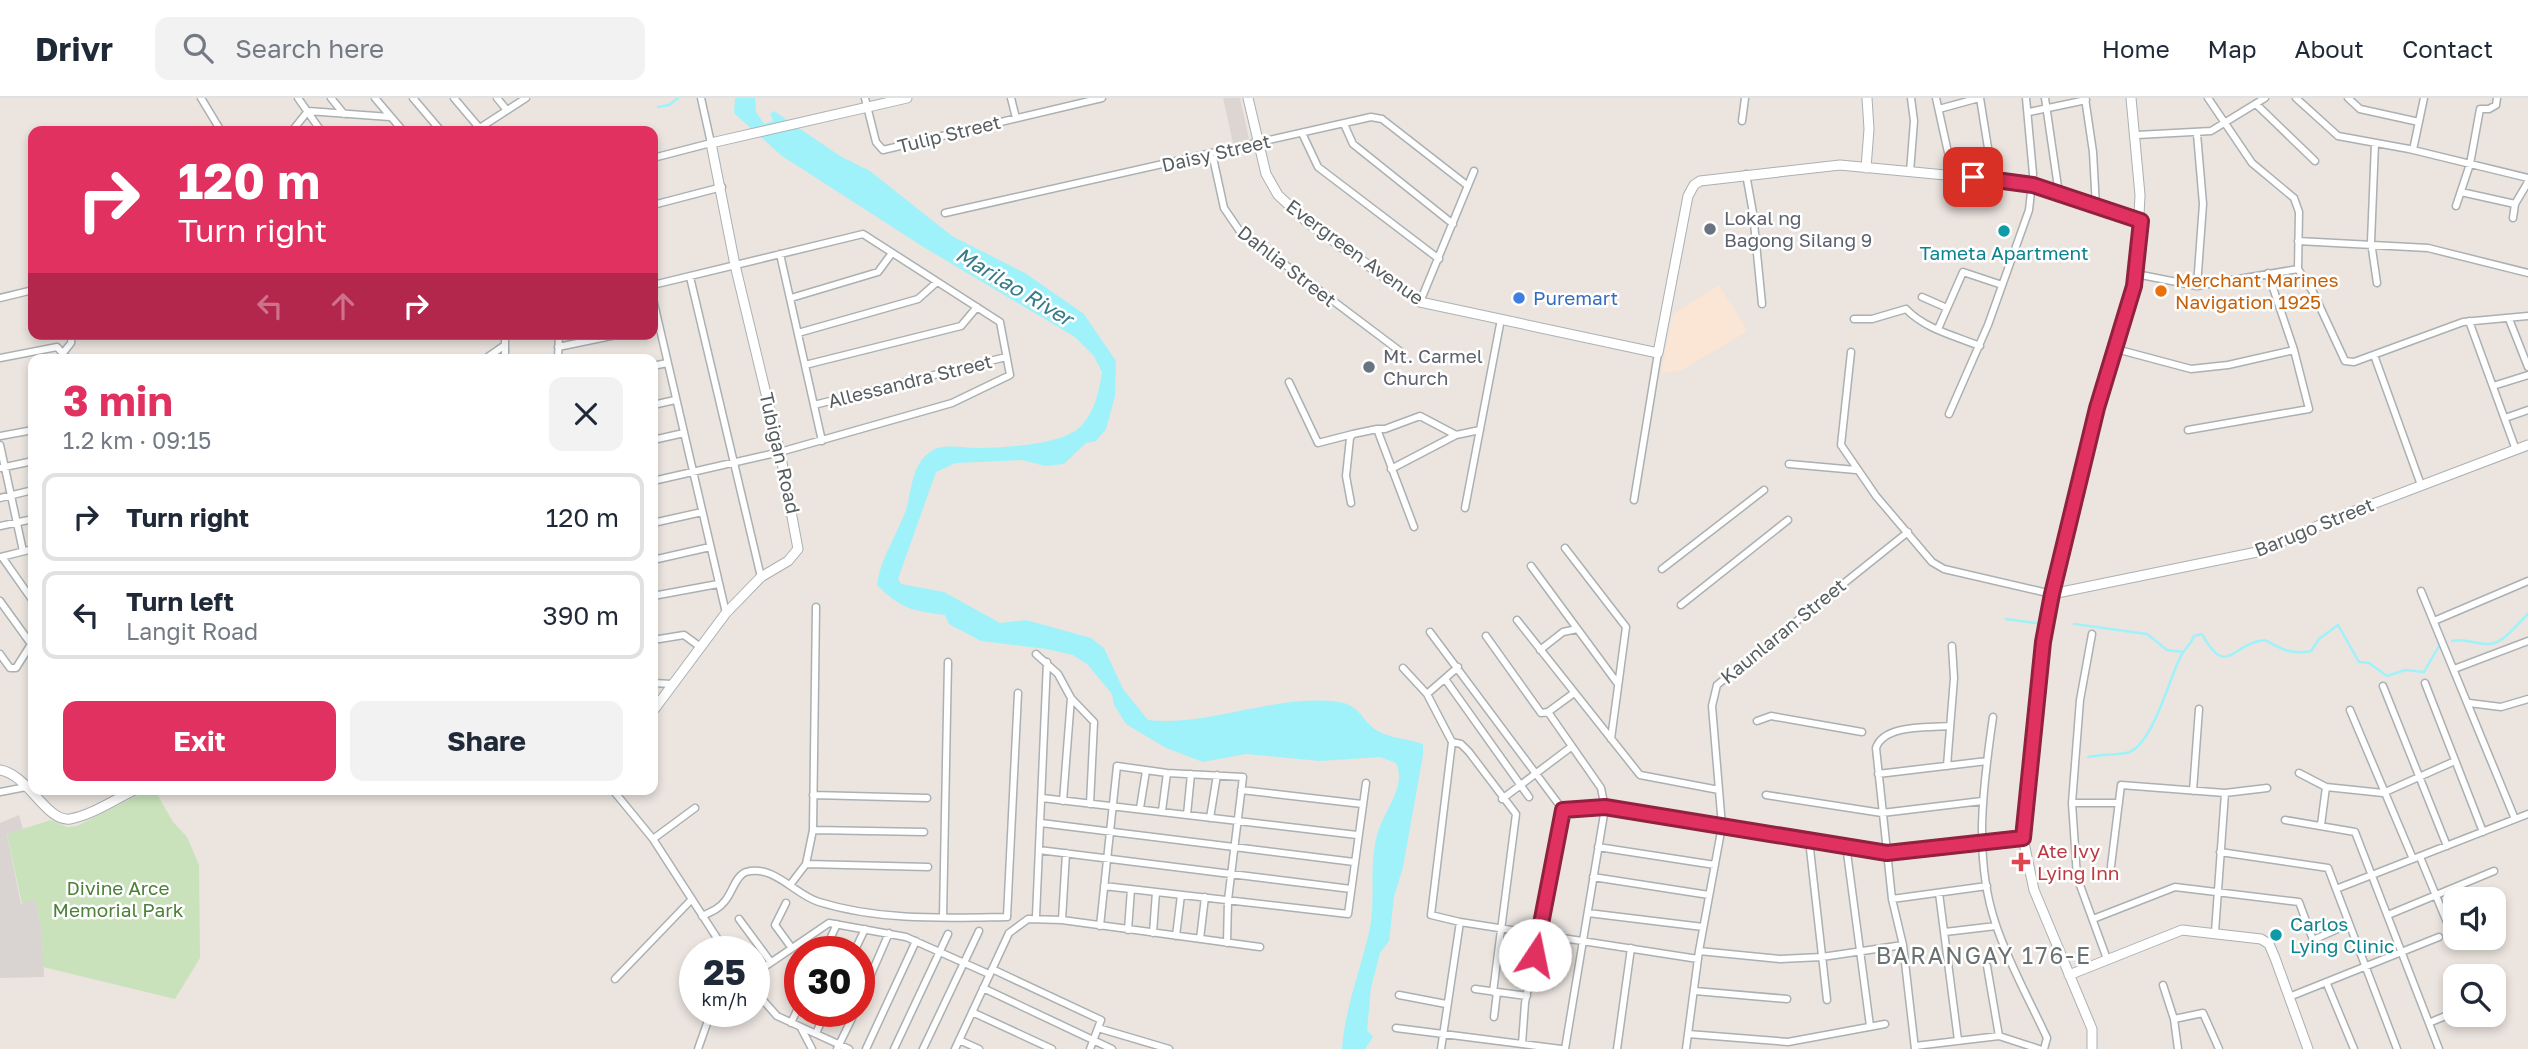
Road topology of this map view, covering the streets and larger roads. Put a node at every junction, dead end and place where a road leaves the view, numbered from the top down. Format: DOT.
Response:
graph roads {
  1 [pos="201,98"];
  2 [pos="298,98"];
  3 [pos="331,98"];
  4 [pos="375,98"];
  5 [pos="413,98"];
  6 [pos="454,98"];
  7 [pos="497,98"];
  8 [pos="526,98"];
  9 [pos="701,98"];
  10 [pos="906,98"];
  11 [pos="1011,98"];
  12 [pos="1101,98"];
  13 [pos="1248,98"];
  14 [pos="1745,98"];
  15 [pos="1867,98"];
  16 [pos="1911,98"];
  17 [pos="1936,98"];
  18 [pos="1980,98"];
  19 [pos="2026,98"];
  20 [pos="2045,98"];
  21 [pos="2131,98"];
  22 [pos="2208,98"];
  23 [pos="2265,98"];
  24 [pos="2296,98"];
  25 [pos="2348,98"];
  26 [pos="2424,98"];
  27 [pos="2497,98"];
  28 [pos="2086,99"];
  29 [pos="867,102"];
  30 [pos="2256,104"];
  31 [pos="2048,108"];
  32 [pos="506,109"];
  33 [pos="1939,109"];
  34 [pos="308,111"];
  35 [pos="2029,113"];
  36 [pos="344,114"];
  37 [pos="390,117"];
  38 [pos="1016,118"];
  39 [pos="1742,121"];
  40 [pos="2419,122"];
  41 [pos="1344,124"];
  42 [pos="219,126"];
  43 [pos="296,126"];
  44 [pos="318,126"];
  45 [pos="398,126"];
  46 [pos="437,126"];
  47 [pos="476,126"];
  48 [pos="484,126"];
  49 [pos="2225,126"];
  50 [pos="1302,133"];
  51 [pos="2197,134"];
  52 [pos="2137,135"];
  53 [pos="711,143"];
  54 [pos="1258,144"];
  55 [pos="2375,144"];
  56 [pos="2413,150"];
  57 [pos="1212,153"];
  58 [pos="658,157"];
  59 [pos="2315,161"];
  60 [pos="2470,164"];
  61 [pos="1866,168"];
  62 [pos="1474,171"];
  63 [pos="1910,172"];
  64 [pos="1746,174"];
  65 [pos="1953,175"];
  66 [pos="1993,179"];
  67 [pos="2528,180"];
  68 [pos="2033,185"];
  69 [pos="1468,186"];
  70 [pos="722,187"];
  71 [pos="2461,192"];
  72 [pos="2059,194"];
  73 [pos="658,204"];
  74 [pos="2515,204"];
  75 [pos="2456,206"];
  76 [pos="2096,208"];
  77 [pos="945,214"];
  78 [pos="2513,218"];
  79 [pos="2141,221"];
  80 [pos="1454,224"];
  81 [pos="2298,241"];
  82 [pos="2371,242"];
  83 [pos="892,253"];
  84 [pos="780,254"];
  85 [pos="1439,259"];
  86 [pos="735,265"];
  87 [pos="2298,269"];
  88 [pos="2268,273"];
  89 [pos="2136,274"];
  90 [pos="2528,274"];
  91 [pos="690,276"];
  92 [pos="937,282"];
  93 [pos="2377,283"];
  94 [pos="658,284"];
  95 [pos="2002,285"];
  96 [pos="2197,286"];
  97 [pos="28,291"];
  98 [pos="1922,297"];
  99 [pos="0,298"];
  100 [pos="791,298"];
  101 [pos="1420,302"];
  102 [pos="1762,304"];
  103 [pos="977,307"];
  104 [pos="1947,308"];
  105 [pos="2528,316"];
  106 [pos="1854,318"];
  107 [pos="1501,319"];
  108 [pos="2510,319"];
  109 [pos="2469,321"];
  110 [pos="1938,329"];
  111 [pos="798,333"];
  112 [pos="658,336"];
  113 [pos="505,340"];
  114 [pos="559,340"];
  115 [pos="592,340"];
  116 [pos="505,345"];
  117 [pos="1980,346"];
  118 [pos="558,347"];
  119 [pos="2116,349"];
  120 [pos="2294,351"];
  121 [pos="1401,352"];
  122 [pos="1851,352"];
  123 [pos="1658,353"];
  124 [pos="64,354"];
  125 [pos="492,354"];
  126 [pos="505,354"];
  127 [pos="558,354"];
  128 [pos="2374,355"];
  129 [pos="0,358"];
  130 [pos="1006,358"];
  131 [pos="667,363"];
  132 [pos="658,365"];
  133 [pos="805,365"];
  134 [pos="2528,366"];
  135 [pos="2528,375"];
  136 [pos="1289,382"];
  137 [pos="2493,386"];
  138 [pos="675,400"];
  139 [pos="658,404"];
  140 [pos="814,405"];
  141 [pos="2528,410"];
  142 [pos="1949,414"];
  143 [pos="2505,418"];
  144 [pos="1377,429"];
  145 [pos="1480,430"];
  146 [pos="2189,430"];
  147 [pos="28,431"];
  148 [pos="684,433"];
  149 [pos="1353,434"];
  150 [pos="1456,435"];
  151 [pos="0,436"];
  152 [pos="658,439"];
  153 [pos="822,441"];
  154 [pos="2528,445"];
  155 [pos="0,446"];
  156 [pos="2516,450"];
  157 [pos="780,452"];
  158 [pos="28,462"];
  159 [pos="735,462"];
  160 [pos="1789,464"];
  161 [pos="2,468"];
  162 [pos="1391,469"];
  163 [pos="1856,470"];
  164 [pos="693,472"];
  165 [pos="658,480"];
  166 [pos="2421,485"];
  167 [pos="1764,490"];
  168 [pos="28,492"];
  169 [pos="11,496"];
  170 [pos="0,498"];
  171 [pos="1634,500"];
  172 [pos="1351,503"];
  173 [pos="1465,508"];
  174 [pos="702,512"];
  175 [pos="28,520"];
  176 [pos="1788,520"];
  177 [pos="17,522"];
  178 [pos="658,522"];
  179 [pos="0,526"];
  180 [pos="1414,527"];
  181 [pos="1908,531"];
  182 [pos="28,547"];
  183 [pos="710,547"];
  184 [pos="1565,548"];
  185 [pos="28,551"];
  186 [pos="1,557"];
  187 [pos="658,559"];
  188 [pos="1531,566"];
  189 [pos="1662,569"];
  190 [pos="761,577"];
  191 [pos="2528,581"];
  192 [pos="718,584"];
  193 [pos="2421,591"];
  194 [pos="28,594"];
  195 [pos="2052,594"];
  196 [pos="658,595"];
  197 [pos="0,601"];
  198 [pos="1681,605"];
  199 [pos="816,607"];
  200 [pos="726,613"];
  201 [pos="1517,620"];
  202 [pos="2434,621"];
  203 [pos="1577,629"];
  204 [pos="1430,632"];
  205 [pos="2092,634"];
  206 [pos="1486,636"];
  207 [pos="28,638"];
  208 [pos="658,639"];
  209 [pos="2528,642"];
  210 [pos="699,646"];
  211 [pos="1952,646"];
  212 [pos="28,648"];
  213 [pos="1540,650"];
  214 [pos="0,654"];
  215 [pos="1036,654"];
  216 [pos="948,662"];
  217 [pos="1047,662"];
  218 [pos="1458,667"];
  219 [pos="1403,668"];
  220 [pos="2454,669"];
  221 [pos="1445,679"];
  222 [pos="658,683"];
  223 [pos="2425,683"];
  224 [pos="672,684"];
  225 [pos="1619,684"];
  226 [pos="2383,686"];
  227 [pos="1018,693"];
  228 [pos="1574,693"];
  229 [pos="1427,694"];
  230 [pos="1071,698"];
  231 [pos="2528,699"];
  232 [pos="2469,703"];
  233 [pos="658,704"];
  234 [pos="2199,709"];
  235 [pos="2350,710"];
  236 [pos="1548,712"];
  237 [pos="1993,717"];
  238 [pos="1757,720"];
  239 [pos="1949,726"];
  240 [pos="1862,732"];
  241 [pos="1611,739"];
  242 [pos="1452,742"];
  243 [pos="1571,747"];
  244 [pos="1987,761"];
  245 [pos="2455,761"];
  246 [pos="1947,766"];
  247 [pos="0,770"];
  248 [pos="1146,771"];
  249 [pos="1536,771"];
  250 [pos="1167,773"];
  251 [pos="2299,773"];
  252 [pos="1191,774"];
  253 [pos="1878,774"];
  254 [pos="1217,775"];
  255 [pos="2419,776"];
  256 [pos="1366,783"];
  257 [pos="1519,785"];
  258 [pos="28,786"];
  259 [pos="2326,787"];
  260 [pos="2267,788"];
  261 [pos="1241,790"];
  262 [pos="1719,790"];
  263 [pos="2193,791"];
  264 [pos="0,792"];
  265 [pos="2225,793"];
  266 [pos="2383,793"];
  267 [pos="1766,794"];
  268 [pos="36,795"];
  269 [pos="124,795"];
  270 [pos="617,795"];
  271 [pos="813,795"];
  272 [pos="1529,797"];
  273 [pos="927,798"];
  274 [pos="1042,799"];
  275 [pos="1502,799"];
  276 [pos="1063,801"];
  277 [pos="1982,801"];
  278 [pos="2073,803"];
  279 [pos="2119,803"];
  280 [pos="1090,804"];
  281 [pos="1362,804"];
  282 [pos="1113,807"];
  283 [pos="1605,807"];
  284 [pos="695,808"];
  285 [pos="1140,808"];
  286 [pos="1563,810"];
  287 [pos="1162,811"];
  288 [pos="1882,813"];
  289 [pos="2528,814"];
  290 [pos="1187,815"];
  291 [pos="1210,818"];
  292 [pos="2286,820"];
  293 [pos="2515,820"];
  294 [pos="1237,822"];
  295 [pos="1041,823"];
  296 [pos="2320,825"];
  297 [pos="1722,826"];
  298 [pos="813,830"];
  299 [pos="1111,831"];
  300 [pos="924,832"];
  301 [pos="2483,832"];
  302 [pos="1357,835"];
  303 [pos="2023,838"];
  304 [pos="653,839"];
  305 [pos="1809,840"];
  306 [pos="1982,843"];
  307 [pos="1846,845"];
  308 [pos="2446,846"];
  309 [pos="1598,847"];
  310 [pos="1234,849"];
  311 [pos="1039,850"];
  312 [pos="2220,852"];
  313 [pos="1066,853"];
  314 [pos="1887,853"];
  315 [pos="2417,858"];
  316 [pos="1107,859"];
  317 [pos="1354,862"];
  318 [pos="806,864"];
  319 [pos="1715,865"];
  320 [pos="2111,866"];
  321 [pos="928,867"];
  322 [pos="2494,871"];
  323 [pos="1231,874"];
  324 [pos="2374,875"];
  325 [pos="1593,877"];
  326 [pos="790,885"];
  327 [pos="1104,886"];
  328 [pos="1987,886"];
  329 [pos="1131,889"];
  330 [pos="1351,889"];
  331 [pos="2217,890"];
  332 [pos="2336,890"];
  333 [pos="1156,892"];
  334 [pos="1939,893"];
  335 [pos="1181,894"];
  336 [pos="1709,895"];
  337 [pos="2437,895"];
  338 [pos="1205,897"];
  339 [pos="692,899"];
  340 [pos="1892,899"];
  341 [pos="1228,900"];
  342 [pos="786,903"];
  343 [pos="2443,911"];
  344 [pos="1588,912"];
  345 [pos="2388,915"];
  346 [pos="702,916"];
  347 [pos="943,917"];
  348 [pos="1036,917"];
  349 [pos="739,919"];
  350 [pos="2093,919"];
  351 [pos="1062,920"];
  352 [pos="1460,922"];
  353 [pos="837,924"];
  354 [pos="2349,924"];
  355 [pos="1100,926"];
  356 [pos="1996,926"];
  357 [pos="1703,927"];
  358 [pos="864,929"];
  359 [pos="1503,929"];
  360 [pos="1128,930"];
  361 [pos="979,931"];
  362 [pos="1945,932"];
  363 [pos="2215,932"];
  364 [pos="889,933"];
  365 [pos="1153,933"];
  366 [pos="948,934"];
  367 [pos="1539,934"];
  368 [pos="715,936"];
  369 [pos="752,936"];
  370 [pos="807,936"];
  371 [pos="831,936"];
  372 [pos="861,936"];
  373 [pos="1176,936"];
  374 [pos="784,937"];
  375 [pos="2439,937"];
  376 [pos="1200,939"];
  377 [pos="916,941"];
  378 [pos="1583,941"];
  379 [pos="1227,943"];
  380 [pos="1903,945"];
  381 [pos="1259,947"];
  382 [pos="1631,948"];
  383 [pos="939,951"];
  384 [pos="1699,951"];
  385 [pos="1859,951"];
  386 [pos="784,952"];
  387 [pos="2404,954"];
  388 [pos="1822,957"];
  389 [pos="1698,959"];
  390 [pos="2107,959"];
  391 [pos="770,961"];
  392 [pos="964,962"];
  393 [pos="875,965"];
  394 [pos="1987,966"];
  395 [pos="2368,967"];
  396 [pos="991,972"];
  397 [pos="2069,975"];
  398 [pos="615,979"];
  399 [pos="2327,984"];
  400 [pos="2163,985"];
  401 [pos="983,988"];
  402 [pos="1475,989"];
  403 [pos="1695,991"];
  404 [pos="1495,992"];
  405 [pos="1399,995"];
  406 [pos="1527,996"];
  407 [pos="2288,997"];
  408 [pos="1787,999"];
  409 [pos="1826,1000"];
  410 [pos="1447,1004"];
  411 [pos="972,1012"];
  412 [pos="1494,1017"];
  413 [pos="2443,1017"];
  414 [pos="2174,1019"];
  415 [pos="2431,1022"];
  416 [pos="1885,1024"];
  417 [pos="1870,1026"];
  418 [pos="706,1027"];
  419 [pos="819,1027"];
  420 [pos="848,1027"];
  421 [pos="801,1028"];
  422 [pos="1098,1028"];
  423 [pos="1396,1028"];
  424 [pos="1443,1032"];
  425 [pos="816,1033"];
  426 [pos="1688,1034"];
  427 [pos="1999,1036"];
  428 [pos="2008,1039"];
  429 [pos="959,1040"];
  430 [pos="1500,1040"];
  431 [pos="1958,1040"];
  432 [pos="1094,1041"];
  433 [pos="1522,1044"];
  434 [pos="838,1047"];
  435 [pos="1915,1047"];
  436 [pos="698,1049"];
  437 [pos="811,1049"];
  438 [pos="849,1049"];
  439 [pos="866,1049"];
  440 [pos="894,1049"];
  441 [pos="923,1049"];
  442 [pos="955,1049"];
  443 [pos="979,1049"];
  444 [pos="1052,1049"];
  445 [pos="1090,1049"];
  446 [pos="1112,1049"];
  447 [pos="1169,1049"];
  448 [pos="1441,1049"];
  449 [pos="1499,1049"];
  450 [pos="1563,1049"];
  451 [pos="1616,1049"];
  452 [pos="1686,1049"];
  453 [pos="2004,1049"];
  454 [pos="2039,1049"];
  455 [pos="2044,1049"];
  456 [pos="2092,1049"];
  457 [pos="2178,1049"];
  458 [pos="2219,1049"];
  459 [pos="2308,1049"];
  460 [pos="2354,1049"];
  461 [pos="2397,1049"];
  462 [pos="2439,1049"];
  1 -- 42 [label="street"];
  2 -- 34 [label="street"];
  3 -- 36 [label="street"];
  4 -- 37 [label="street"];
  5 -- 46 [label="street"];
  6 -- 47 [label="street"];
  7 -- 32 [label="street"];
  8 -- 32 [label="street"];
  9 -- 53 [label="street"];
  10 -- 29 [label="street"];
  11 -- 38 [label="street"];
  12 -- 38 [label="street, Tulip Street"];
  13 -- 54 [label="street, Evergreen Avenue"];
  14 -- 39 [label="street"];
  15 -- 61 [label="street"];
  16 -- 63 [label="street"];
  17 -- 33 [label="street"];
  18 -- 33 [label="street"];
  18 -- 66 [label="street"];
  19 -- 35 [label="street"];
  20 -- 31 [label="street"];
  21 -- 52 [label="street"];
  22 -- 49 [label="street"];
  23 -- 30 [label="street"];
  24 -- 55 [label="street"];
  25 -- 40 [label="street"];
  26 -- 40 [label="street"];
  27 -- 60 [label="street"];
  28 -- 31 [label="street"];
  28 -- 76 [label="street"];
  29 -- 38 [label="street, Tulip Street"];
  29 -- 53 [label="street"];
  30 -- 49 [label="street"];
  30 -- 59 [label="street"];
  31 -- 35 [label="street"];
  31 -- 72 [label="street"];
  32 -- 48 [label="street"];
  33 -- 65 [label="street"];
  34 -- 36 [label="street"];
  34 -- 43 [label="street"];
  34 -- 44 [label="street"];
  35 -- 68 [label="street"];
  36 -- 37 [label="street"];
  37 -- 45 [label="street"];
  40 -- 56 [label="street"];
  41 -- 50 [label="street, Daisy Street"];
  41 -- 69 [label="street, Daisy Street"];
  41 -- 80 [label="street"];
  49 -- 51 [label="street"];
  49 -- 81 [label="street"];
  50 -- 54 [label="street, Daisy Street"];
  50 -- 85 [label="street"];
  51 -- 52 [label="street"];
  51 -- 96 [label="street"];
  52 -- 79 [label="street"];
  53 -- 58 [label="street"];
  53 -- 70 [label="street, Tubigan Road"];
  54 -- 57 [label="street, Daisy Street"];
  54 -- 101 [label="street, Evergreen Avenue"];
  55 -- 56 [label="street"];
  55 -- 82 [label="street"];
  56 -- 60 [label="street"];
  57 -- 77 [label="street, Daisy Street"];
  57 -- 121 [label="street, Dahlia Street"];
  60 -- 67 [label="street"];
  60 -- 71 [label="street"];
  61 -- 63 [label="street"];
  61 -- 64 [label="street"];
  62 -- 69 [label="street"];
  63 -- 65 [label="street"];
  64 -- 102 [label="street"];
  64 -- 123 [label="street"];
  65 -- 66 [label="street"];
  66 -- 68 [label="street"];
  67 -- 74 [label="street"];
  68 -- 72 [label="street"];
  68 -- 95 [label="street"];
  69 -- 80 [label="street"];
  70 -- 73 [label="street"];
  70 -- 86 [label="street, Tubigan Road"];
  71 -- 74 [label="street"];
  71 -- 75 [label="street"];
  72 -- 76 [label="street"];
  74 -- 78 [label="street"];
  76 -- 79 [label="street"];
  79 -- 89 [label="street"];
  80 -- 85 [label="street"];
  81 -- 82 [label="street"];
  81 -- 87 [label="street"];
  82 -- 90 [label="street"];
  82 -- 93 [label="street"];
  83 -- 84 [label="street"];
  83 -- 92 [label="street"];
  83 -- 100 [label="street"];
  84 -- 86 [label="street"];
  84 -- 100 [label="street"];
  85 -- 101 [label="street"];
  86 -- 91 [label="street"];
  86 -- 157 [label="street, Tubigan Road"];
  87 -- 88 [label="street"];
  87 -- 128 [label="street"];
  88 -- 96 [label="street"];
  88 -- 120 [label="street"];
  89 -- 96 [label="street"];
  89 -- 119 [label="street"];
  91 -- 94 [label="street"];
  91 -- 159 [label="street"];
  92 -- 103 [label="street"];
  92 -- 111 [label="street"];
  95 -- 104 [label="street"];
  95 -- 117 [label="street"];
  97 -- 99 [label="street"];
  98 -- 104 [label="street"];
  100 -- 111 [label="street"];
  101 -- 107 [label="street, Evergreen Avenue"];
  103 -- 130 [label="street"];
  103 -- 133 [label="street"];
  104 -- 110 [label="street"];
  105 -- 108 [label="street"];
  106 -- 110 [label="street"];
  107 -- 123 [label="street, Evergreen Avenue"];
  107 -- 145 [label="street"];
  108 -- 109 [label="street"];
  108 -- 134 [label="street"];
  109 -- 128 [label="street"];
  109 -- 137 [label="street"];
  110 -- 117 [label="street"];
  111 -- 133 [label="street"];
  112 -- 131 [label="street"];
  113 -- 116 [label="street"];
  114 -- 118 [label="street"];
  115 -- 118 [label="street"];
  116 -- 125 [label="street"];
  116 -- 126 [label="street"];
  117 -- 142 [label="street"];
  118 -- 127 [label="street"];
  119 -- 120 [label="street"];
  119 -- 195 [label="street"];
  120 -- 146 [label="street"];
  122 -- 163 [label="street"];
  123 -- 171 [label="street"];
  124 -- 129 [label="street"];
  128 -- 166 [label="street"];
  130 -- 140 [label="street, Allessandra Street"];
  130 -- 153 [label="street"];
  131 -- 132 [label="street"];
  131 -- 138 [label="street"];
  133 -- 140 [label="street"];
  135 -- 137 [label="street"];
  136 -- 149 [label="street"];
  137 -- 143 [label="street"];
  138 -- 139 [label="street"];
  138 -- 148 [label="street"];
  140 -- 153 [label="street"];
  141 -- 143 [label="street"];
  143 -- 156 [label="street"];
  144 -- 149 [label="street"];
  144 -- 150 [label="street"];
  144 -- 162 [label="street"];
  145 -- 150 [label="street"];
  145 -- 173 [label="street"];
  147 -- 151 [label="street"];
  148 -- 152 [label="street"];
  148 -- 164 [label="street"];
  149 -- 172 [label="street"];
  150 -- 162 [label="street"];
  153 -- 157 [label="street"];
  154 -- 156 [label="street, Barugo Street"];
  155 -- 161 [label="street"];
  156 -- 166 [label="street, Barugo Street"];
  157 -- 159 [label="street"];
  157 -- 190 [label="street, Tubigan Road"];
  158 -- 161 [label="street"];
  159 -- 164 [label="street"];
  159 -- 190 [label="street"];
  160 -- 163 [label="street"];
  161 -- 169 [label="street"];
  162 -- 180 [label="street"];
  163 -- 181 [label="street"];
  164 -- 165 [label="street"];
  164 -- 174 [label="street"];
  166 -- 195 [label="street, Barugo Street"];
  167 -- 189 [label="street"];
  168 -- 169 [label="street"];
  169 -- 170 [label="street"];
  169 -- 177 [label="street"];
  174 -- 178 [label="street"];
  174 -- 183 [label="street"];
  175 -- 177 [label="street"];
  176 -- 198 [label="street"];
  177 -- 179 [label="street"];
  177 -- 182 [label="street"];
  181 -- 195 [label="street"];
  181 -- 262 [label="street, Kaunlaran Street"];
  183 -- 187 [label="street"];
  183 -- 192 [label="street"];
  184 -- 225 [label="street"];
  185 -- 186 [label="street"];
  186 -- 194 [label="street"];
  188 -- 203 [label="street"];
  190 -- 200 [label="street, Tubigan Road"];
  191 -- 202 [label="street"];
  192 -- 196 [label="street"];
  192 -- 200 [label="street"];
  193 -- 202 [label="street"];
  195 -- 303 [label="street"];
  197 -- 207 [label="street"];
  199 -- 271 [label="street"];
  200 -- 210 [label="street, Tubigan Road"];
  201 -- 213 [label="street"];
  202 -- 220 [label="street"];
  203 -- 213 [label="street"];
  203 -- 225 [label="street"];
  204 -- 218 [label="street"];
  205 -- 278 [label="street"];
  206 -- 236 [label="street"];
  208 -- 210 [label="street"];
  209 -- 220 [label="street"];
  210 -- 224 [label="street, Tubigan Road"];
  211 -- 239 [label="street"];
  212 -- 214 [label="street"];
  213 -- 228 [label="street"];
  215 -- 217 [label="street"];
  216 -- 347 [label="street"];
  217 -- 230 [label="street"];
  217 -- 274 [label="street"];
  218 -- 221 [label="street"];
  218 -- 249 [label="street"];
  219 -- 229 [label="street"];
  220 -- 232 [label="street"];
  221 -- 229 [label="street"];
  221 -- 257 [label="street"];
  222 -- 224 [label="street"];
  223 -- 245 [label="street"];
  224 -- 233 [label="street, Tubigan Road"];
  225 -- 241 [label="street"];
  226 -- 255 [label="street"];
  227 -- 347 [label="street"];
  228 -- 236 [label="street"];
  228 -- 241 [label="street"];
  229 -- 242 [label="street"];
  230 -- 276 [label="street"];
  230 -- 280 [label="street"];
  231 -- 232 [label="street"];
  232 -- 293 [label="street"];
  234 -- 263 [label="street"];
  235 -- 266 [label="street"];
  236 -- 243 [label="street"];
  237 -- 244 [label="street"];
  238 -- 240 [label="street"];
  239 -- 246 [label="street"];
  239 -- 253 [label="street"];
  241 -- 262 [label="street"];
  242 -- 275 [label="street"];
  242 -- 352 [label="street"];
  243 -- 249 [label="street"];
  243 -- 283 [label="street"];
  244 -- 246 [label="street"];
  244 -- 277 [label="street"];
  245 -- 255 [label="street"];
  245 -- 301 [label="street"];
  246 -- 253 [label="street"];
  247 -- 258 [label="street"];
  248 -- 250 [label="street"];
  248 -- 282 [label="street"];
  248 -- 285 [label="street"];
  249 -- 257 [label="street"];
  249 -- 286 [label="street"];
  250 -- 252 [label="street"];
  250 -- 287 [label="street"];
  251 -- 259 [label="street"];
  252 -- 254 [label="street"];
  252 -- 290 [label="street"];
  253 -- 288 [label="street"];
  254 -- 261 [label="street"];
  254 -- 291 [label="street"];
  255 -- 266 [label="street"];
  255 -- 308 [label="street"];
  256 -- 281 [label="street"];
  257 -- 272 [label="street"];
  257 -- 275 [label="street"];
  258 -- 264 [label="street"];
  259 -- 266 [label="street"];
  259 -- 296 [label="street"];
  260 -- 265 [label="street"];
  261 -- 281 [label="street"];
  261 -- 294 [label="street"];
  262 -- 297 [label="street, Kaunlaran Street"];
  263 -- 265 [label="street"];
  263 -- 279 [label="street"];
  265 -- 312 [label="street"];
  266 -- 315 [label="street"];
  267 -- 288 [label="street"];
  268 -- 269 [label="street"];
  270 -- 304 [label="street"];
  271 -- 273 [label="street"];
  271 -- 298 [label="street"];
  274 -- 276 [label="street"];
  274 -- 295 [label="street"];
  275 -- 359 [label="street"];
  276 -- 280 [label="street"];
  277 -- 288 [label="street"];
  277 -- 306 [label="street"];
  278 -- 279 [label="street"];
  278 -- 350 [label="street"];
  279 -- 320 [label="street"];
  280 -- 282 [label="street"];
  281 -- 302 [label="street"];
  282 -- 285 [label="street"];
  282 -- 299 [label="street"];
  283 -- 286 [label="street"];
  283 -- 297 [label="street"];
  283 -- 309 [label="street"];
  284 -- 304 [label="street"];
  285 -- 287 [label="street"];
  286 -- 367 [label="street"];
  287 -- 290 [label="street"];
  288 -- 314 [label="street"];
  289 -- 293 [label="street"];
  290 -- 291 [label="street"];
  291 -- 294 [label="street"];
  292 -- 296 [label="street"];
  293 -- 301 [label="street"];
  294 -- 302 [label="street"];
  294 -- 310 [label="street"];
  295 -- 299 [label="street"];
  295 -- 311 [label="street"];
  296 -- 324 [label="street"];
  297 -- 305 [label="street"];
  297 -- 319 [label="street, Kaunlaran Street"];
  298 -- 300 [label="street"];
  298 -- 318 [label="street"];
  299 -- 310 [label="street"];
  299 -- 316 [label="street"];
  301 -- 308 [label="street"];
  302 -- 317 [label="street"];
  303 -- 306 [label="street"];
  303 -- 397 [label="street"];
  304 -- 339 [label="street"];
  305 -- 307 [label="street"];
  305 -- 388 [label="street"];
  306 -- 314 [label="street"];
  306 -- 328 [label="street"];
  307 -- 314 [label="street"];
  307 -- 385 [label="street"];
  308 -- 315 [label="street"];
  309 -- 319 [label="street"];
  309 -- 325 [label="street"];
  310 -- 317 [label="street"];
  310 -- 323 [label="street"];
  311 -- 313 [label="street"];
  311 -- 348 [label="street"];
  312 -- 331 [label="street"];
  312 -- 332 [label="street"];
  313 -- 316 [label="street"];
  313 -- 351 [label="street"];
  314 -- 340 [label="street"];
  315 -- 324 [label="street"];
  315 -- 337 [label="street"];
  316 -- 323 [label="street"];
  316 -- 327 [label="street"];
  317 -- 330 [label="street"];
  318 -- 321 [label="street"];
  318 -- 326 [label="street"];
  319 -- 336 [label="street, Kaunlaran Street"];
  322 -- 337 [label="street"];
  323 -- 330 [label="street"];
  323 -- 341 [label="street"];
  324 -- 332 [label="street"];
  324 -- 345 [label="street"];
  325 -- 336 [label="street"];
  325 -- 344 [label="street"];
  326 -- 346 [label="street"];
  326 -- 347 [label="street"];
  327 -- 329 [label="street"];
  327 -- 355 [label="street"];
  328 -- 334 [label="street"];
  328 -- 356 [label="street"];
  329 -- 333 [label="street"];
  329 -- 360 [label="street"];
  330 -- 341 [label="street"];
  331 -- 350 [label="street"];
  331 -- 354 [label="street"];
  331 -- 363 [label="street"];
  332 -- 354 [label="street"];
  333 -- 335 [label="street"];
  333 -- 365 [label="street"];
  334 -- 340 [label="street"];
  334 -- 362 [label="street"];
  335 -- 338 [label="street"];
  335 -- 373 [label="street"];
  336 -- 357 [label="street, Kaunlaran Street"];
  337 -- 343 [label="street"];
  337 -- 345 [label="street"];
  338 -- 341 [label="street"];
  338 -- 376 [label="street"];
  339 -- 346 [label="street"];
  339 -- 398 [label="street"];
  340 -- 380 [label="street"];
  341 -- 379 [label="street"];
  342 -- 374 [label="street"];
  344 -- 357 [label="street"];
  344 -- 378 [label="street"];
  345 -- 387 [label="street"];
  346 -- 368 [label="street"];
  348 -- 351 [label="street"];
  348 -- 396 [label="street"];
  349 -- 369 [label="street"];
  350 -- 390 [label="street"];
  351 -- 355 [label="street"];
  352 -- 359 [label="street"];
  352 -- 410 [label="street"];
  353 -- 358 [label="street"];
  353 -- 370 [label="street"];
  353 -- 371 [label="street"];
  354 -- 395 [label="street"];
  355 -- 360 [label="street"];
  356 -- 362 [label="street"];
  356 -- 455 [label="street"];
  357 -- 384 [label="street, Kaunlaran Street"];
  358 -- 364 [label="street"];
  358 -- 372 [label="street"];
  359 -- 367 [label="street"];
  359 -- 404 [label="street"];
  360 -- 365 [label="street"];
  361 -- 392 [label="street"];
  362 -- 431 [label="street"];
  363 -- 390 [label="street"];
  363 -- 407 [label="street"];
  364 -- 377 [label="street"];
  364 -- 393 [label="street"];
  365 -- 373 [label="street"];
  366 -- 383 [label="street"];
  367 -- 378 [label="street"];
  367 -- 406 [label="street"];
  373 -- 376 [label="street"];
  375 -- 387 [label="street"];
  376 -- 379 [label="street"];
  377 -- 383 [label="street"];
  377 -- 439 [label="street"];
  378 -- 382 [label="street"];
  378 -- 450 [label="street"];
  379 -- 381 [label="street"];
  380 -- 385 [label="street"];
  380 -- 435 [label="street"];
  382 -- 389 [label="street"];
  382 -- 451 [label="street"];
  383 -- 392 [label="street"];
  383 -- 440 [label="street"];
  384 -- 388 [label="street"];
  384 -- 389 [label="street, Kaunlaran Street"];
  385 -- 388 [label="street"];
  385 -- 417 [label="street"];
  386 -- 391 [label="street"];
  387 -- 395 [label="street"];
  387 -- 415 [label="street"];
  388 -- 409 [label="street"];
  389 -- 403 [label="street, Kaunlaran Street"];
  390 -- 397 [label="street"];
  392 -- 396 [label="street"];
  392 -- 441 [label="street"];
  394 -- 427 [label="street"];
  395 -- 399 [label="street"];
  395 -- 461 [label="street"];
  396 -- 401 [label="street"];
  396 -- 422 [label="street"];
  397 -- 456 [label="street"];
  399 -- 407 [label="street"];
  399 -- 460 [label="street"];
  400 -- 414 [label="street"];
  401 -- 411 [label="street"];
  401 -- 432 [label="street"];
  402 -- 404 [label="street"];
  403 -- 408 [label="street"];
  403 -- 426 [label="street, Kaunlaran Street"];
  404 -- 406 [label="street"];
  404 -- 412 [label="street"];
  405 -- 410 [label="street"];
  406 -- 433 [label="street"];
  407 -- 459 [label="street"];
  410 -- 424 [label="street"];
  411 -- 429 [label="street"];
  411 -- 444 [label="street"];
  413 -- 415 [label="street"];
  414 -- 457 [label="street"];
  414 -- 458 [label="street"];
  415 -- 462 [label="street"];
  416 -- 417 [label="street"];
  417 -- 426 [label="street"];
  418 -- 436 [label="street"];
  419 -- 425 [label="street"];
  420 -- 434 [label="street"];
  421 -- 425 [label="street"];
  421 -- 437 [label="street"];
  422 -- 432 [label="street"];
  422 -- 447 [label="street"];
  423 -- 424 [label="street"];
  424 -- 430 [label="street"];
  424 -- 448 [label="street"];
  425 -- 434 [label="street"];
  426 -- 452 [label="street, Kaunlaran Street"];
  427 -- 428 [label="street"];
  427 -- 431 [label="street"];
  428 -- 453 [label="street"];
  428 -- 454 [label="street"];
  429 -- 442 [label="street"];
  429 -- 443 [label="street"];
  430 -- 433 [label="street"];
  430 -- 449 [label="street"];
  431 -- 435 [label="street"];
  432 -- 445 [label="street"];
  432 -- 446 [label="street"];
  433 -- 450 [label="street"];
  434 -- 438 [label="street"];
}
